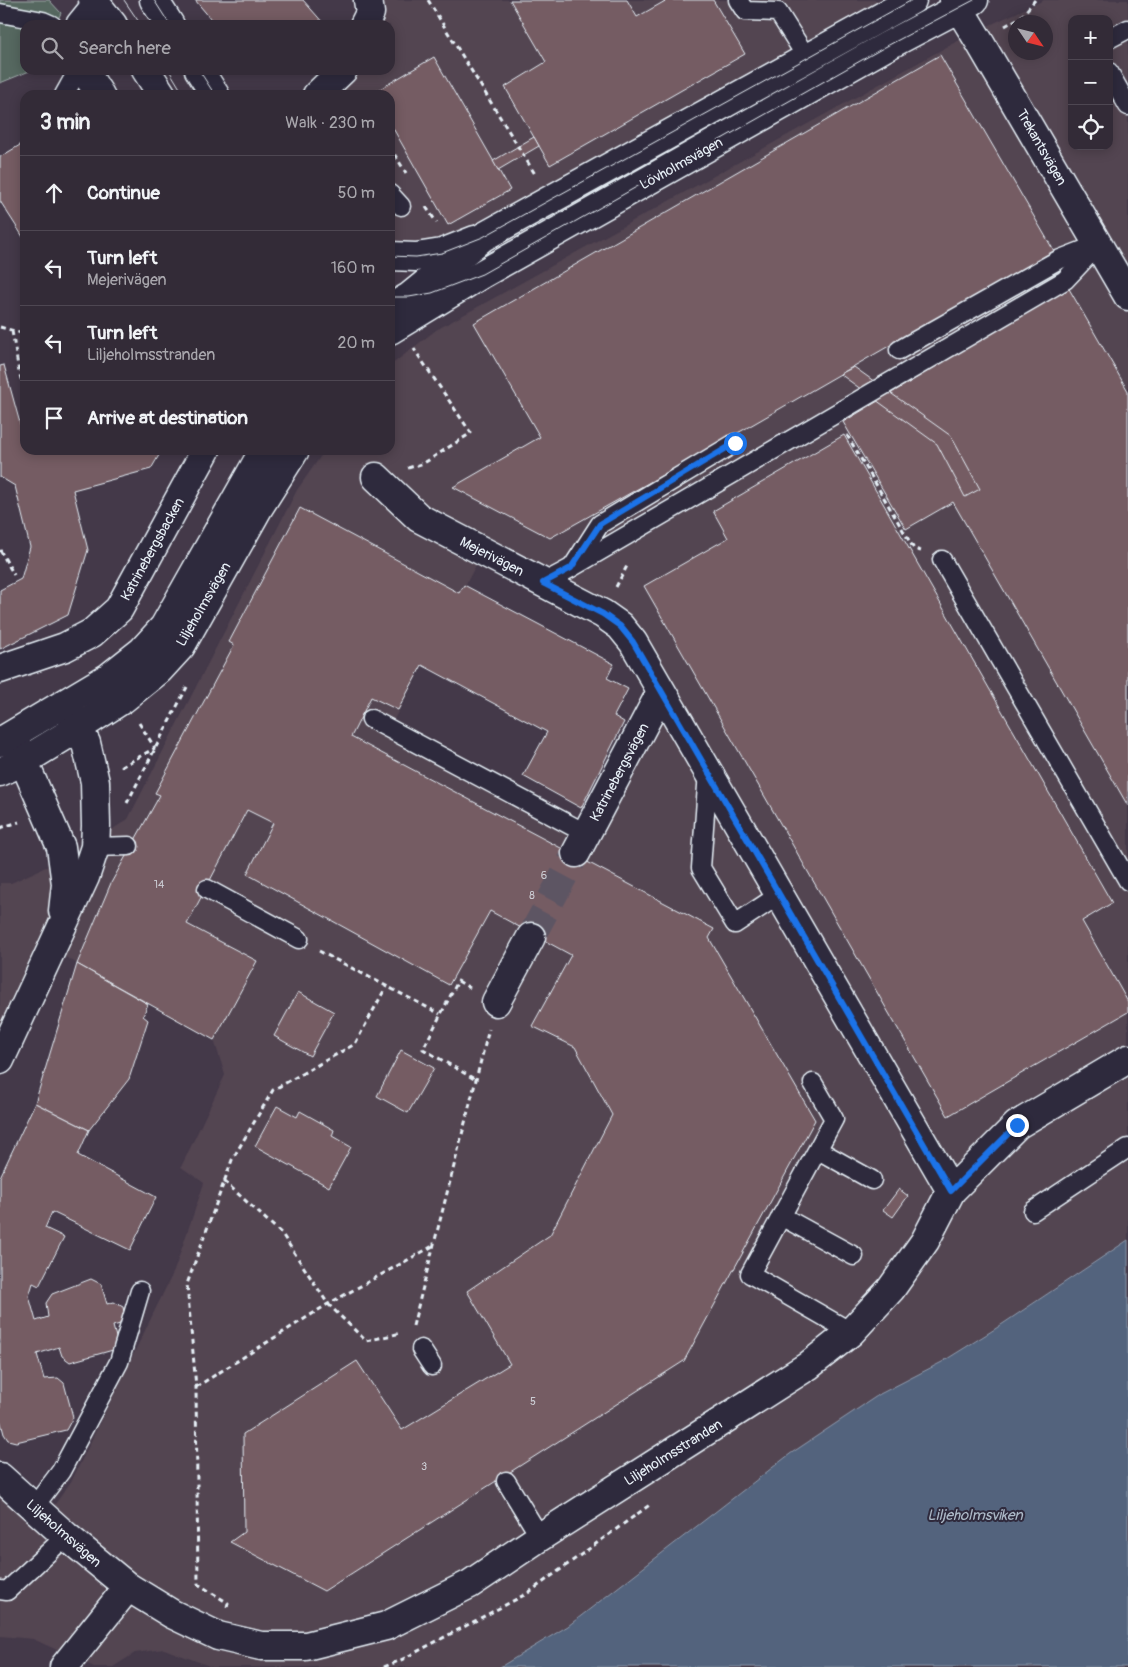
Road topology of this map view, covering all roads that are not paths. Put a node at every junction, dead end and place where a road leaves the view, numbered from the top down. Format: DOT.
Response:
graph roads {
  1 [pos="154,0"];
  2 [pos="368,0"];
  3 [pos="738,0"];
  4 [pos="912,0"];
  5 [pos="962,3"];
  6 [pos="101,10"];
  7 [pos="0,13"];
  8 [pos="38,20"];
  9 [pos="83,20"];
  10 [pos="167,20"];
  11 [pos="366,20"];
  12 [pos="1128,29"];
  13 [pos="1113,37"];
  14 [pos="807,58"];
  15 [pos="75,75"];
  16 [pos="87,75"];
  17 [pos="149,75"];
  18 [pos="202,75"];
  19 [pos="338,75"];
  20 [pos="1113,79"];
  21 [pos="67,90"];
  22 [pos="97,90"];
  23 [pos="159,90"];
  24 [pos="212,90"];
  25 [pos="322,90"];
  26 [pos="1128,106"];
  27 [pos="483,237"];
  28 [pos="1099,244"];
  29 [pos="395,256"];
  30 [pos="1128,296"];
  31 [pos="395,305"];
  32 [pos="400,336"];
  33 [pos="899,350"];
  34 [pos="735,443"];
  35 [pos="203,455"];
  36 [pos="261,455"];
  37 [pos="292,455"];
  38 [pos="376,477"];
  39 [pos="942,560"];
  40 [pos="571,568"];
  41 [pos="543,583"];
  42 [pos="0,669"];
  43 [pos="661,692"];
  44 [pos="64,704"];
  45 [pos="371,719"];
  46 [pos="78,728"];
  47 [pos="6,739"];
  48 [pos="12,767"];
  49 [pos="708,772"];
  50 [pos="582,843"];
  51 [pos="130,846"];
  52 [pos="95,847"];
  53 [pos="1128,881"];
  54 [pos="207,889"];
  55 [pos="780,895"];
  56 [pos="62,924"];
  57 [pos="531,937"];
  58 [pos="299,940"];
  59 [pos="496,1002"];
  60 [pos="1128,1059"];
  61 [pos="0,1060"];
  62 [pos="813,1082"];
  63 [pos="1128,1148"];
  64 [pos="818,1150"];
  65 [pos="872,1180"];
  66 [pos="951,1191"];
  67 [pos="1033,1211"];
  68 [pos="781,1216"];
  69 [pos="854,1256"];
  70 [pos="140,1291"];
  71 [pos="851,1332"];
  72 [pos="421,1349"];
  73 [pos="432,1366"];
  74 [pos="0,1477"];
  75 [pos="506,1482"];
  76 [pos="34,1507"];
  77 [pos="66,1536"];
  78 [pos="540,1537"];
  79 [pos="128,1587"];
  80 [pos="0,1590"];
  81 [pos="64,1667"];
  1 -- 10 [label="street"];
  2 -- 11 [label="street"];
  3 -- 14 [label="lane"];
  4 -- 14 [label="street"];
  5 -- 28 [label="street, Trekantsvägen"];
  5 -- 32 [label="street, Lövholmsvägen"];
  6 -- 9 [label="street"];
  7 -- 8 [label="lane"];
  12 -- 13 [label="lane"];
  14 -- 27 [label="street"];
  15 -- 21 [label="lane"];
  16 -- 22 [label="street"];
  17 -- 23 [label="street"];
  18 -- 24 [label="street"];
  19 -- 25 [label="street"];
  20 -- 26 [label="lane"];
  27 -- 29 [label="street"];
  27 -- 31 [label="street"];
  28 -- 30 [label="street, Trekantsvägen"];
  28 -- 33 [label="lane"];
  28 -- 40 [label="lane"];
  34 -- 40 [label="lane"];
  35 -- 42 [label="street, Katrinebergsbacken"];
  36 -- 44 [label="street, Liljeholmsvägen"];
  37 -- 46 [label="street, Liljeholmsvägen"];
  38 -- 41 [label="street, Mejerivägen"];
  39 -- 53 [label="lane"];
  40 -- 41 [label="lane"];
  41 -- 43 [label="street, Mejerivägen"];
  43 -- 49 [label="street, Mejerivägen"];
  43 -- 50 [label="street, Katrinebergsvägen"];
  44 -- 46 [label="street, Liljeholmsvägen"];
  44 -- 47 [label="street, Liljeholmsvägen"];
  45 -- 50 [label="lane"];
  46 -- 48 [label="street, Liljeholmsvägen"];
  46 -- 52 [label="street, Liljeholmsvägen"];
  47 -- 48 [label="street, Liljeholmsvägen"];
  48 -- 56 [label="street, Liljeholmsvägen"];
  49 -- 55 [label="street, Mejerivägen"];
  49 -- 55 [label="lane"];
  51 -- 52 [label="lane"];
  52 -- 56 [label="street, Liljeholmsvägen"];
  54 -- 58 [label="lane"];
  55 -- 66 [label="street, Mejerivägen"];
  56 -- 61 [label="street, Liljeholmsvägen"];
  57 -- 59 [label="street"];
  60 -- 66 [label="street, Liljeholmsstranden"];
  62 -- 64 [label="lane"];
  63 -- 67 [label="lane"];
  64 -- 65 [label="lane"];
  64 -- 68 [label="lane"];
  66 -- 71 [label="street, Liljeholmsstranden"];
  68 -- 69 [label="lane"];
  68 -- 71 [label="lane"];
  70 -- 76 [label="lane"];
  71 -- 78 [label="street, Liljeholmsstranden"];
  72 -- 73 [label="lane"];
  74 -- 76 [label="street, Liljeholmsvägen"];
  75 -- 78 [label="lane"];
  76 -- 77 [label="street, Liljeholmsvägen"];
  77 -- 79 [label="street, Liljeholmsvägen"];
  77 -- 80 [label="lane"];
  78 -- 79 [label="street, Liljeholmsstranden"];
  79 -- 81 [label="street"];
}
